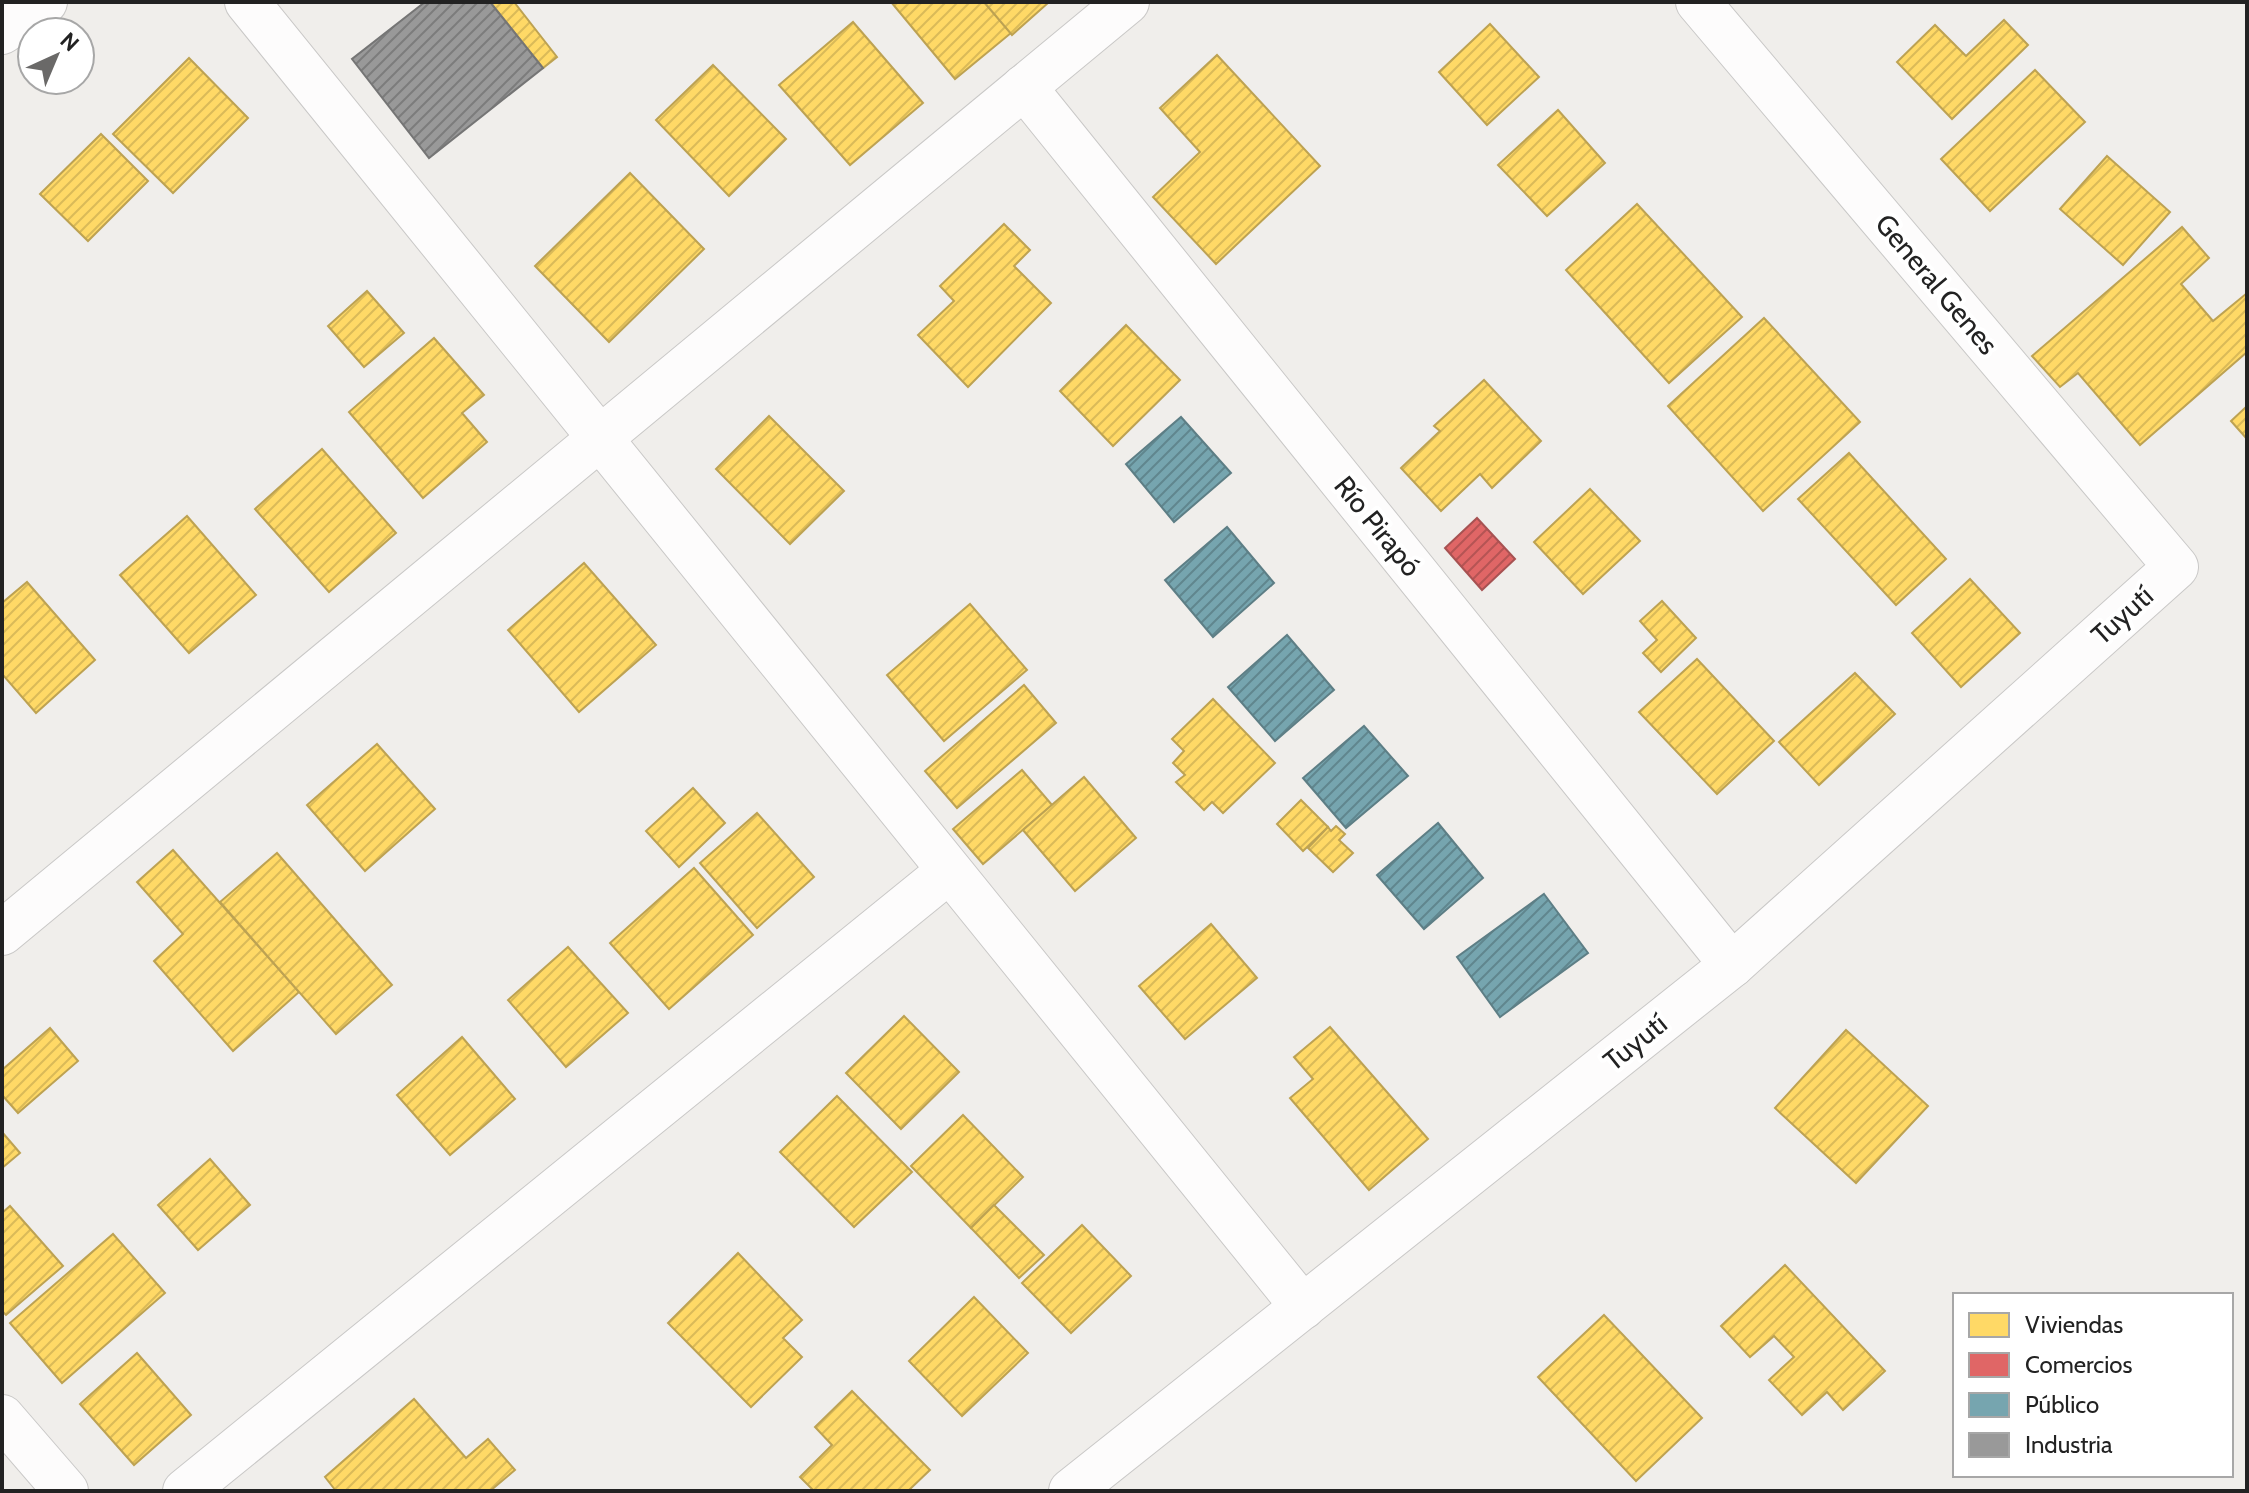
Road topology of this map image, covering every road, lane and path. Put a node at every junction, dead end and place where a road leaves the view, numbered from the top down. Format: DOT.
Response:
graph roads {
  1 [pos="45,2"];
  2 [pos="247,2"];
  3 [pos="1127,2"];
  4 [pos="1698,2"];
  5 [pos="2,32"];
  6 [pos="1024,87"];
  7 [pos="600,439"];
  8 [pos="2176,567"];
  9 [pos="949,871"];
  10 [pos="2,933"];
  11 [pos="1732,965"];
  12 [pos="1303,1307"];
  13 [pos="2,1417"];
  14 [pos="66,1491"];
  15 [pos="185,1491"];
  16 [pos="1071,1491"];
  1 -- 5 [label="street"];
  2 -- 7 [label="street"];
  3 -- 6 [label="street"];
  4 -- 8 [label="street, General Genes"];
  6 -- 7 [label="street"];
  6 -- 11 [label="street, Río Pirapó"];
  7 -- 9 [label="street"];
  7 -- 10 [label="street"];
  8 -- 11 [label="street, Tuyutí"];
  9 -- 12 [label="street"];
  9 -- 15 [label="street"];
  11 -- 12 [label="street, Tuyutí"];
  12 -- 16 [label="street, Tuyutí"];
  13 -- 14 [label="street"];
}
